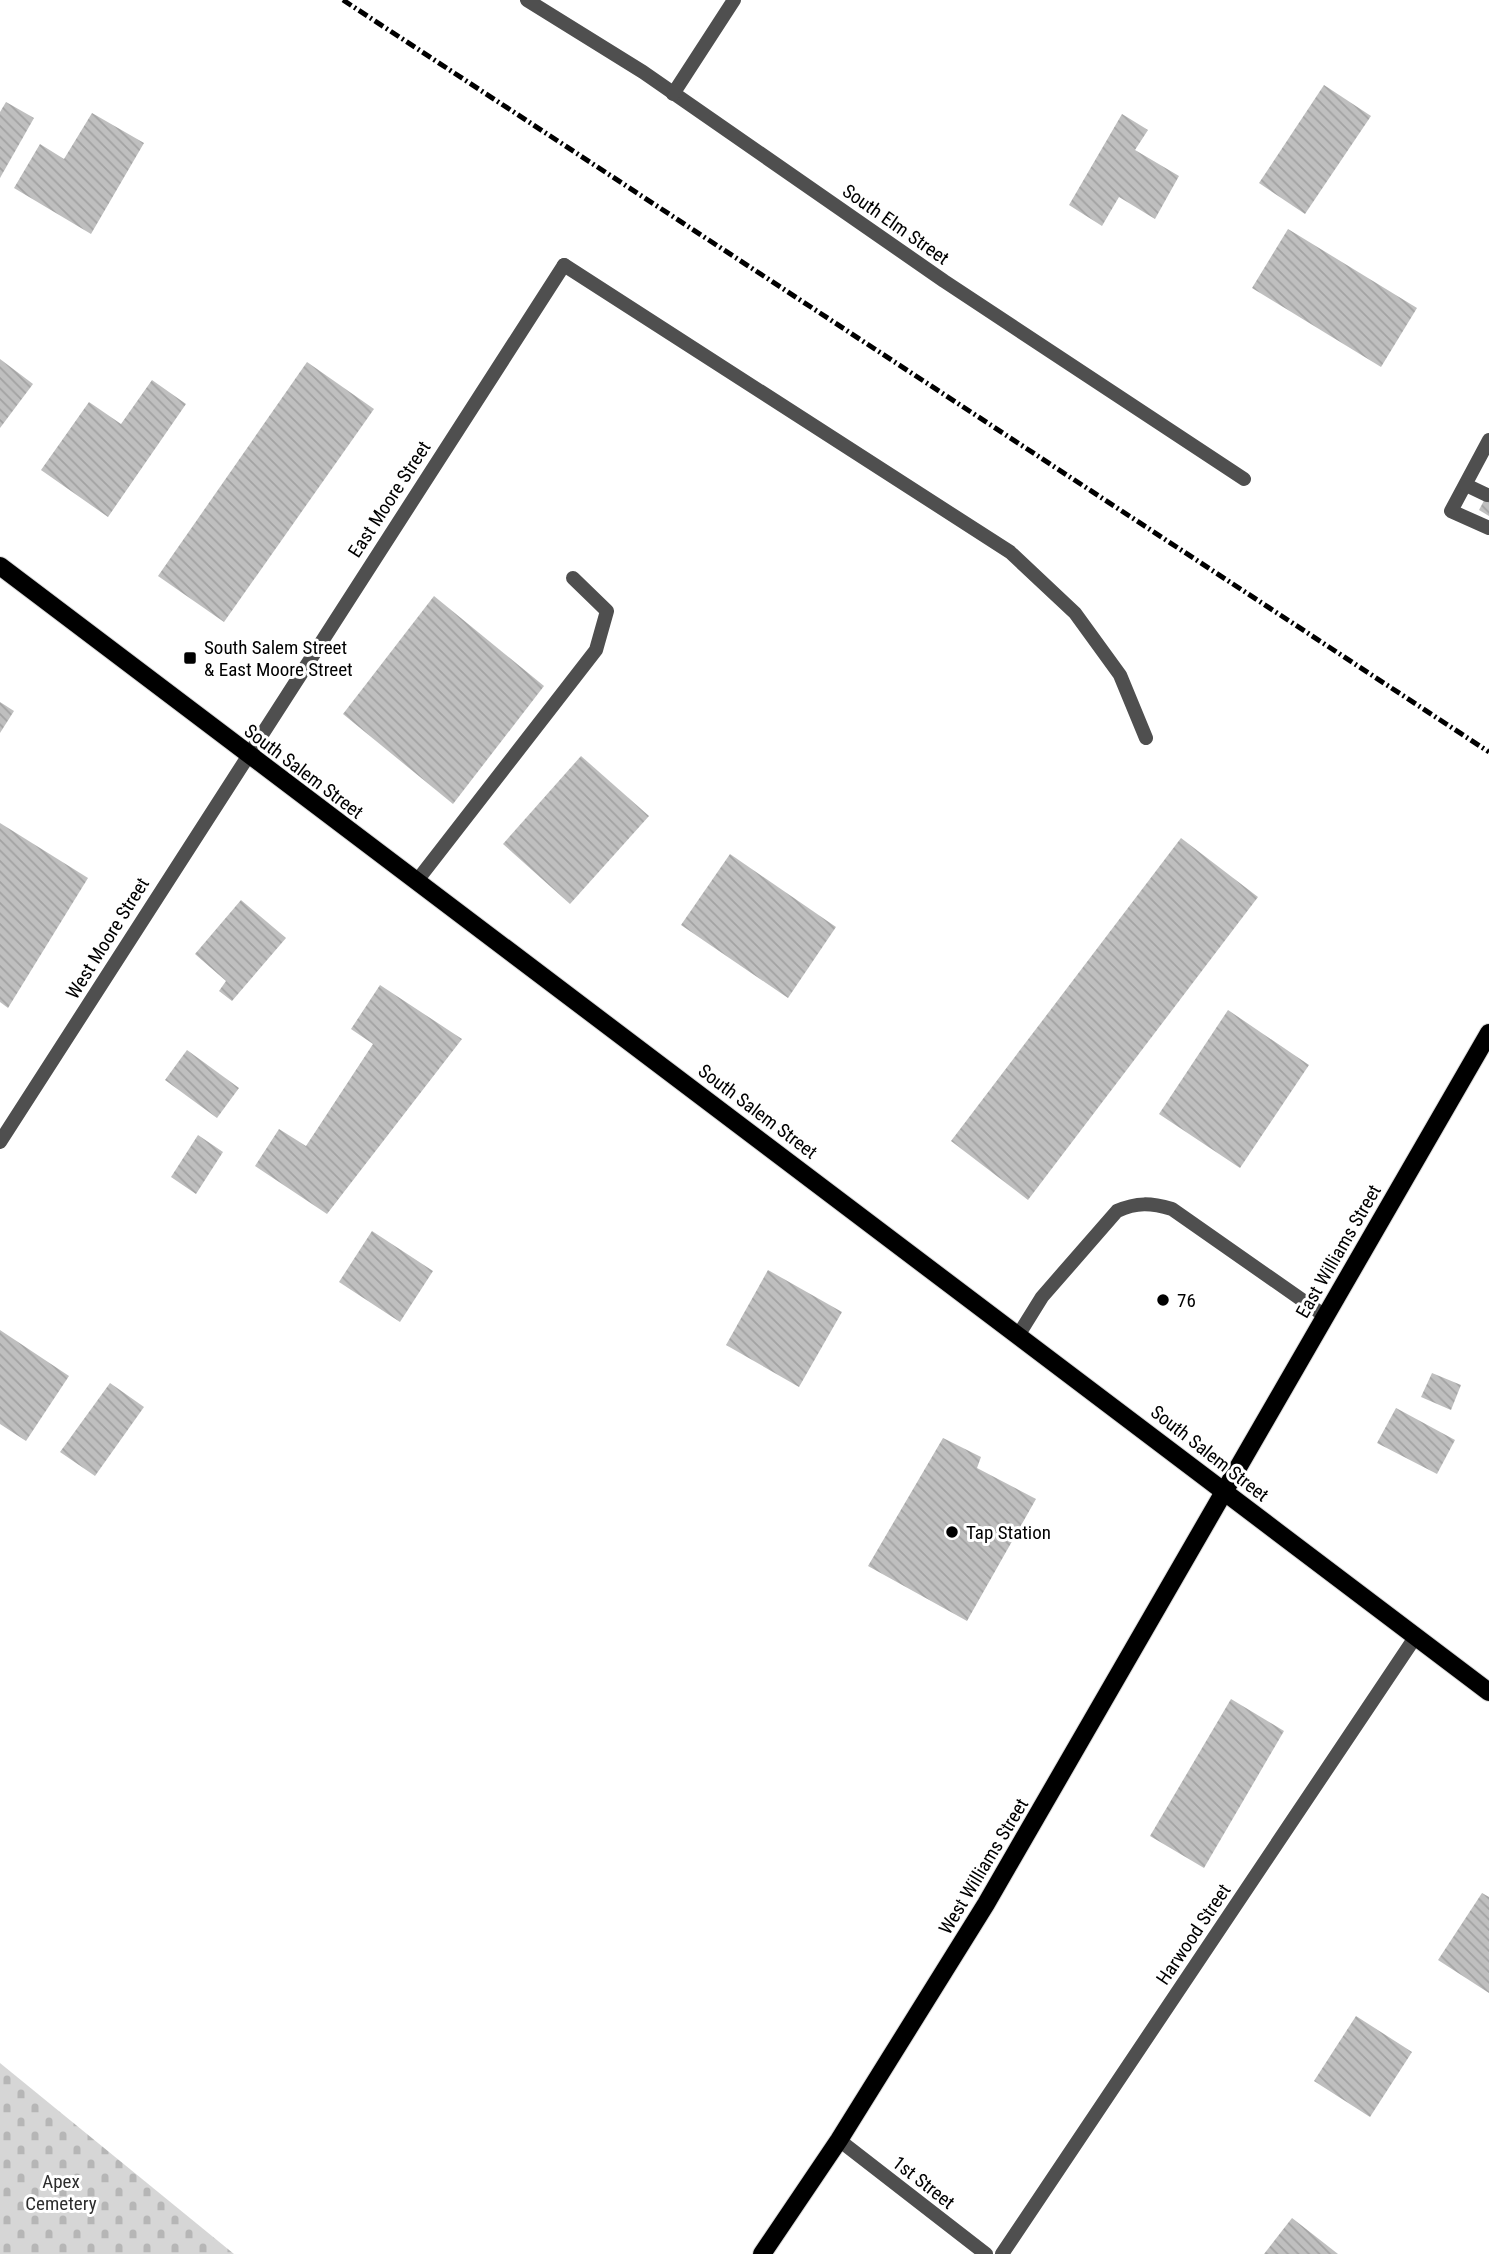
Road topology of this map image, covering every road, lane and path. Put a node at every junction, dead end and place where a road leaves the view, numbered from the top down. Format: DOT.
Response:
graph roads {
  1 [pos="527,0"];
  2 [pos="734,0"];
  3 [pos="673,94"];
  4 [pos="1487,450"];
  5 [pos="1244,479"];
  6 [pos="1466,485"];
  7 [pos="1487,495"];
  8 [pos="1489,528"];
  9 [pos="0,566"];
  10 [pos="573,578"];
  11 [pos="1146,738"];
  12 [pos="246,754"];
  13 [pos="416,882"];
  14 [pos="1489,1033"];
  15 [pos="0,1142"];
  16 [pos="1325,1316"];
  17 [pos="1019,1334"];
  18 [pos="1225,1490"];
  19 [pos="1416,1636"];
  20 [pos="1489,1692"];
  21 [pos="839,2140"];
  22 [pos="762,2254"];
  23 [pos="986,2254"];
  24 [pos="1002,2254"];
  1 -- 3 [label="street, South Elm Street"];
  2 -- 3 [label="street"];
  3 -- 5 [label="street, South Elm Street"];
  4 -- 6 [label="street"];
  6 -- 7 [label="street"];
  6 -- 8 [label="street"];
  9 -- 12 [label="main road, South Salem Street"];
  10 -- 13 [label="street"];
  11 -- 12 [label="street, East Moore Street"];
  12 -- 13 [label="main road, South Salem Street"];
  12 -- 15 [label="street, West Moore Street"];
  13 -- 17 [label="main road, South Salem Street"];
  14 -- 16 [label="main road, East Williams Street"];
  16 -- 17 [label="street"];
  16 -- 18 [label="main road, East Williams Street"];
  17 -- 18 [label="main road, South Salem Street"];
  18 -- 19 [label="main road, South Salem Street"];
  18 -- 21 [label="main road, West Williams Street"];
  19 -- 20 [label="main road, South Salem Street"];
  19 -- 24 [label="street, Harwood Street"];
  21 -- 22 [label="main road, West Williams Street"];
  21 -- 23 [label="street, 1st Street"];
}
